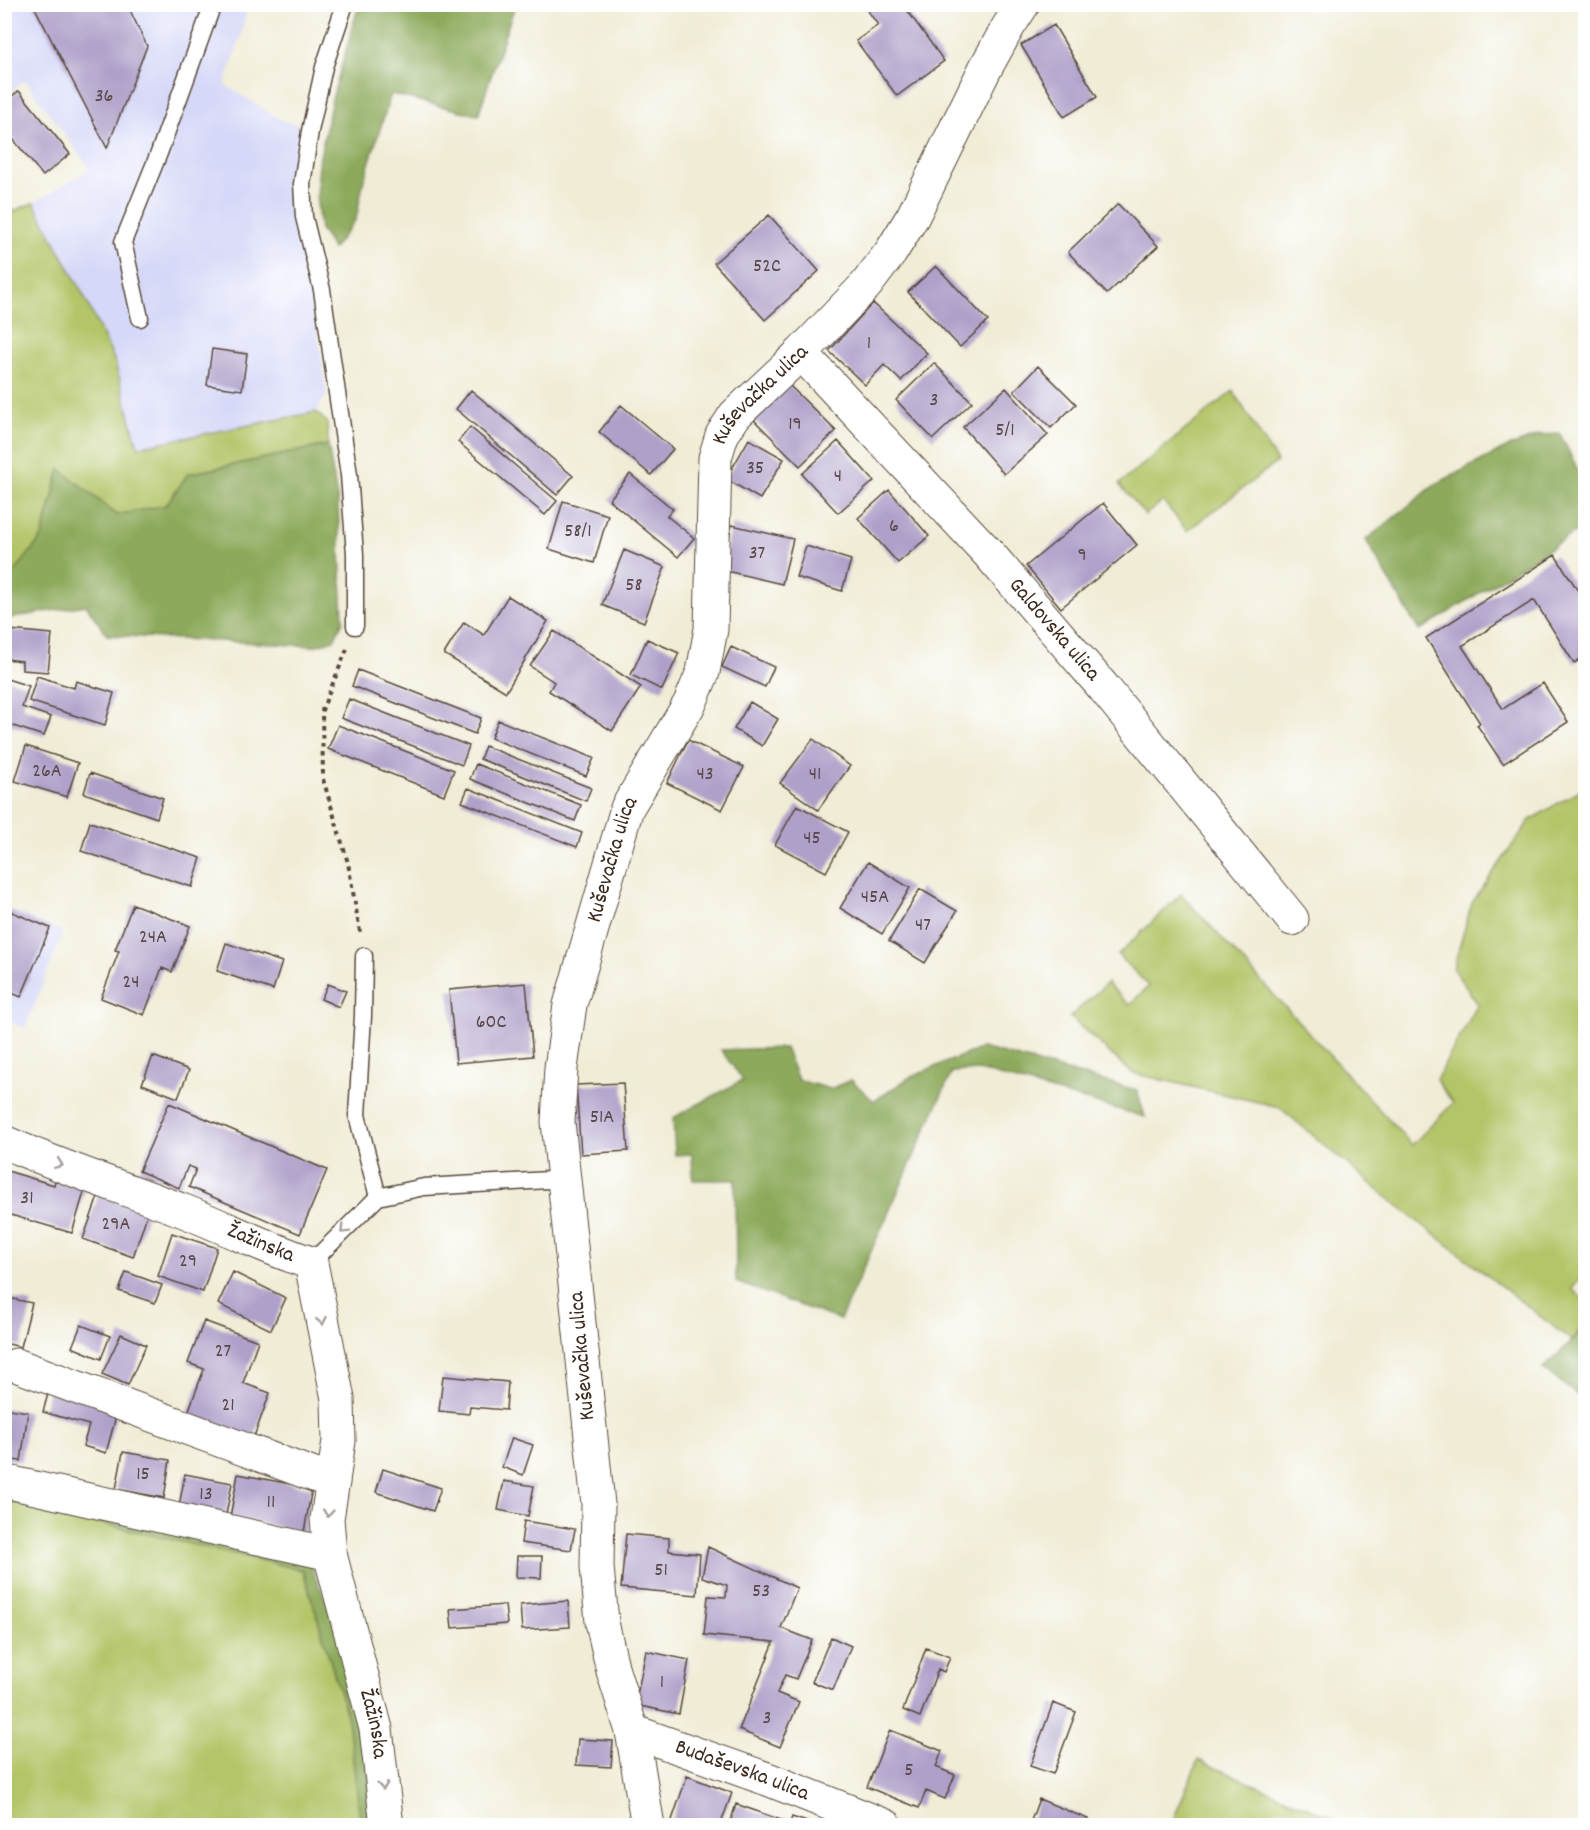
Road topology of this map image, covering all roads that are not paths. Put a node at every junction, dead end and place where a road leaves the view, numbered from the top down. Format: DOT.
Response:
graph roads {
  1 [pos="213,4"];
  2 [pos="345,4"];
  3 [pos="1023,4"];
  4 [pos="140,318"];
  5 [pos="801,353"];
  6 [pos="355,626"];
  7 [pos="1292,919"];
  8 [pos="364,956"];
  9 [pos="4,1142"];
  10 [pos="566,1179"];
  11 [pos="378,1197"];
  12 [pos="311,1263"];
  13 [pos="16,1365"];
  14 [pos="4,1481"];
  15 [pos="333,1482"];
  16 [pos="330,1554"];
  17 [pos="632,1731"];
  18 [pos="387,1826"];
  19 [pos="648,1826"];
  20 [pos="886,1826"];
  1 -- 4 [label="lane"];
  2 -- 6 [label="lane"];
  3 -- 5 [label="street, Kuševačka ulica"];
  5 -- 7 [label="street, Galdovska ulica"];
  5 -- 10 [label="street, Kuševačka ulica"];
  8 -- 11 [label="lane"];
  9 -- 12 [label="street, Žažinska, one-way"];
  10 -- 11 [label="lane"];
  10 -- 17 [label="street, Kuševačka ulica"];
  11 -- 12 [label="lane, one-way"];
  12 -- 15 [label="street, Žažinska, one-way"];
  13 -- 15 [label="street"];
  14 -- 16 [label="street"];
  15 -- 16 [label="street, Žažinska, one-way"];
  16 -- 18 [label="street, Žažinska, one-way"];
  17 -- 19 [label="street, Kuševačka ulica"];
  17 -- 20 [label="street, Budaševska ulica"];
}
